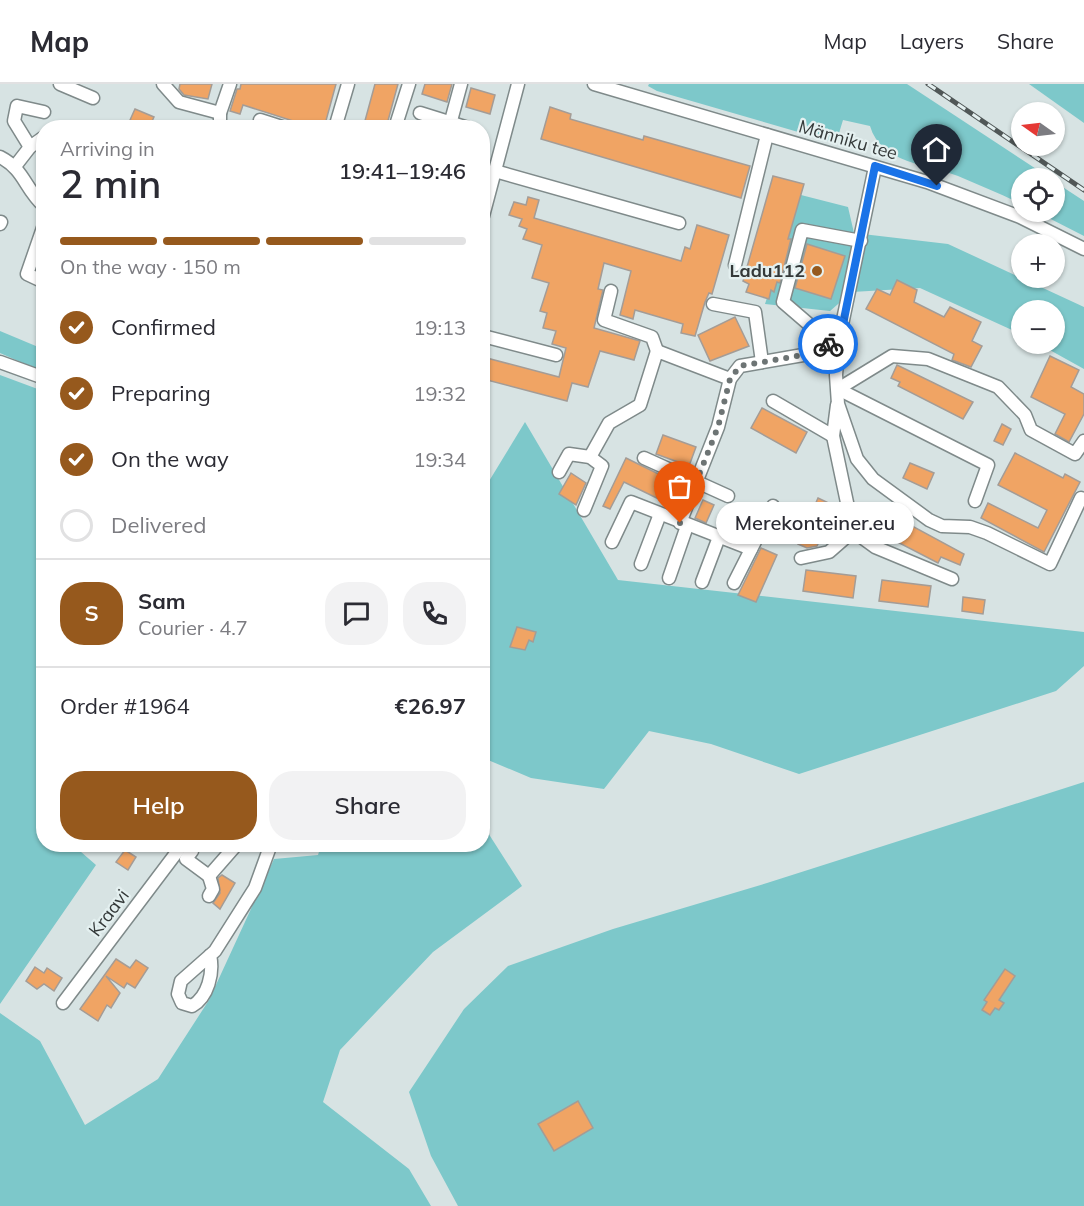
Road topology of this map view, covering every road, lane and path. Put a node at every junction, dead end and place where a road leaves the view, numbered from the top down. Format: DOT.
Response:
graph roads {
  1 [pos="60,84"];
  2 [pos="163,84"];
  3 [pos="230,84"];
  4 [pos="348,84"];
  5 [pos="409,84"];
  6 [pos="461,84"];
  7 [pos="518,84"];
  8 [pos="594,84"];
  9 [pos="629,89"];
  10 [pos="93,98"];
  11 [pos="44,112"];
  12 [pos="220,113"];
  13 [pos="420,113"];
  14 [pos="220,120"];
  15 [pos="337,120"];
  16 [pos="398,120"];
  17 [pos="438,120"];
  18 [pos="451,120"];
  19 [pos="767,135"];
  20 [pos="36,143"];
  21 [pos="30,147"];
  22 [pos="0,157"];
  23 [pos="15,165"];
  24 [pos="875,166"];
  25 [pos="495,171"];
  26 [pos="490,190"];
  27 [pos="36,200"];
  28 [pos="679,223"];
  29 [pos="861,241"];
  30 [pos="36,248"];
  31 [pos="1084,249"];
  32 [pos="735,265"];
  33 [pos="36,278"];
  34 [pos="611,291"];
  35 [pos="714,304"];
  36 [pos="490,338"];
  37 [pos="840,339"];
  38 [pos="657,351"];
  39 [pos="556,355"];
  40 [pos="0,362"];
  41 [pos="762,362"];
  42 [pos="36,375"];
  43 [pos="730,379"];
  44 [pos="838,389"];
  45 [pos="773,401"];
  46 [pos="833,436"];
  47 [pos="1084,441"];
  48 [pos="590,457"];
  49 [pos="644,458"];
  50 [pos="559,472"];
  51 [pos="696,482"];
  52 [pos="728,496"];
  53 [pos="1081,498"];
  54 [pos="975,501"];
  55 [pos="772,506"];
  56 [pos="584,510"];
  57 [pos="660,514"];
  58 [pos="684,524"];
  59 [pos="853,531"];
  60 [pos="719,537"];
  61 [pos="612,542"];
  62 [pos="751,549"];
  63 [pos="801,558"];
  64 [pos="640,564"];
  65 [pos="669,578"];
  66 [pos="952,579"];
  67 [pos="702,582"];
  68 [pos="734,583"];
  69 [pos="184,852"];
  70 [pos="187,852"];
  71 [pos="230,852"];
  72 [pos="268,852"];
  73 [pos="209,876"];
  74 [pos="208,896"];
  75 [pos="210,955"];
  76 [pos="63,1003"];
  1 -- 10 [label="street"];
  2 -- 12 [label="street"];
  3 -- 12 [label="street"];
  4 -- 15 [label="street"];
  5 -- 16 [label="street"];
  6 -- 18 [label="street"];
  7 -- 25 [label="street"];
  8 -- 9 [label="street, Männiku tee"];
  9 -- 19 [label="street, Männiku tee"];
  11 -- 21 [label="street"];
  12 -- 14 [label="street"];
  13 -- 17 [label="street"];
  19 -- 24 [label="street, Männiku tee"];
  19 -- 32 [label="street"];
  20 -- 21 [label="street"];
  21 -- 23 [label="street"];
  22 -- 23 [label="street"];
  23 -- 27 [label="street"];
  24 -- 29 [label="street"];
  24 -- 31 [label="street, Männiku tee"];
  25 -- 26 [label="street"];
  25 -- 28 [label="street"];
  29 -- 37 [label="street"];
  29 -- 37 [label="street"];
  30 -- 33 [label="street"];
  34 -- 38 [label="street"];
  35 -- 41 [label="street"];
  36 -- 39 [label="street"];
  37 -- 41 [label="street"];
  37 -- 44 [label="street"];
  38 -- 43 [label="street"];
  38 -- 48 [label="street"];
  40 -- 42 [label="street"];
  41 -- 43 [label="street"];
  43 -- 51 [label="street"];
  44 -- 46 [label="street"];
  44 -- 47 [label="street"];
  44 -- 53 [label="street"];
  44 -- 54 [label="street"];
  45 -- 46 [label="street"];
  46 -- 59 [label="street"];
  48 -- 50 [label="street"];
  48 -- 56 [label="street"];
  49 -- 51 [label="street"];
  51 -- 52 [label="street"];
  51 -- 58 [label="street"];
  55 -- 62 [label="street"];
  57 -- 58 [label="street"];
  57 -- 61 [label="street"];
  57 -- 64 [label="street"];
  58 -- 60 [label="street"];
  58 -- 65 [label="street"];
  59 -- 63 [label="street"];
  59 -- 66 [label="street"];
  60 -- 62 [label="street"];
  60 -- 67 [label="street"];
  62 -- 68 [label="street"];
  69 -- 76 [label="street, Kraavi"];
  70 -- 73 [label="street"];
  71 -- 73 [label="street"];
  72 -- 75 [label="street"];
  73 -- 74 [label="street"];
}
